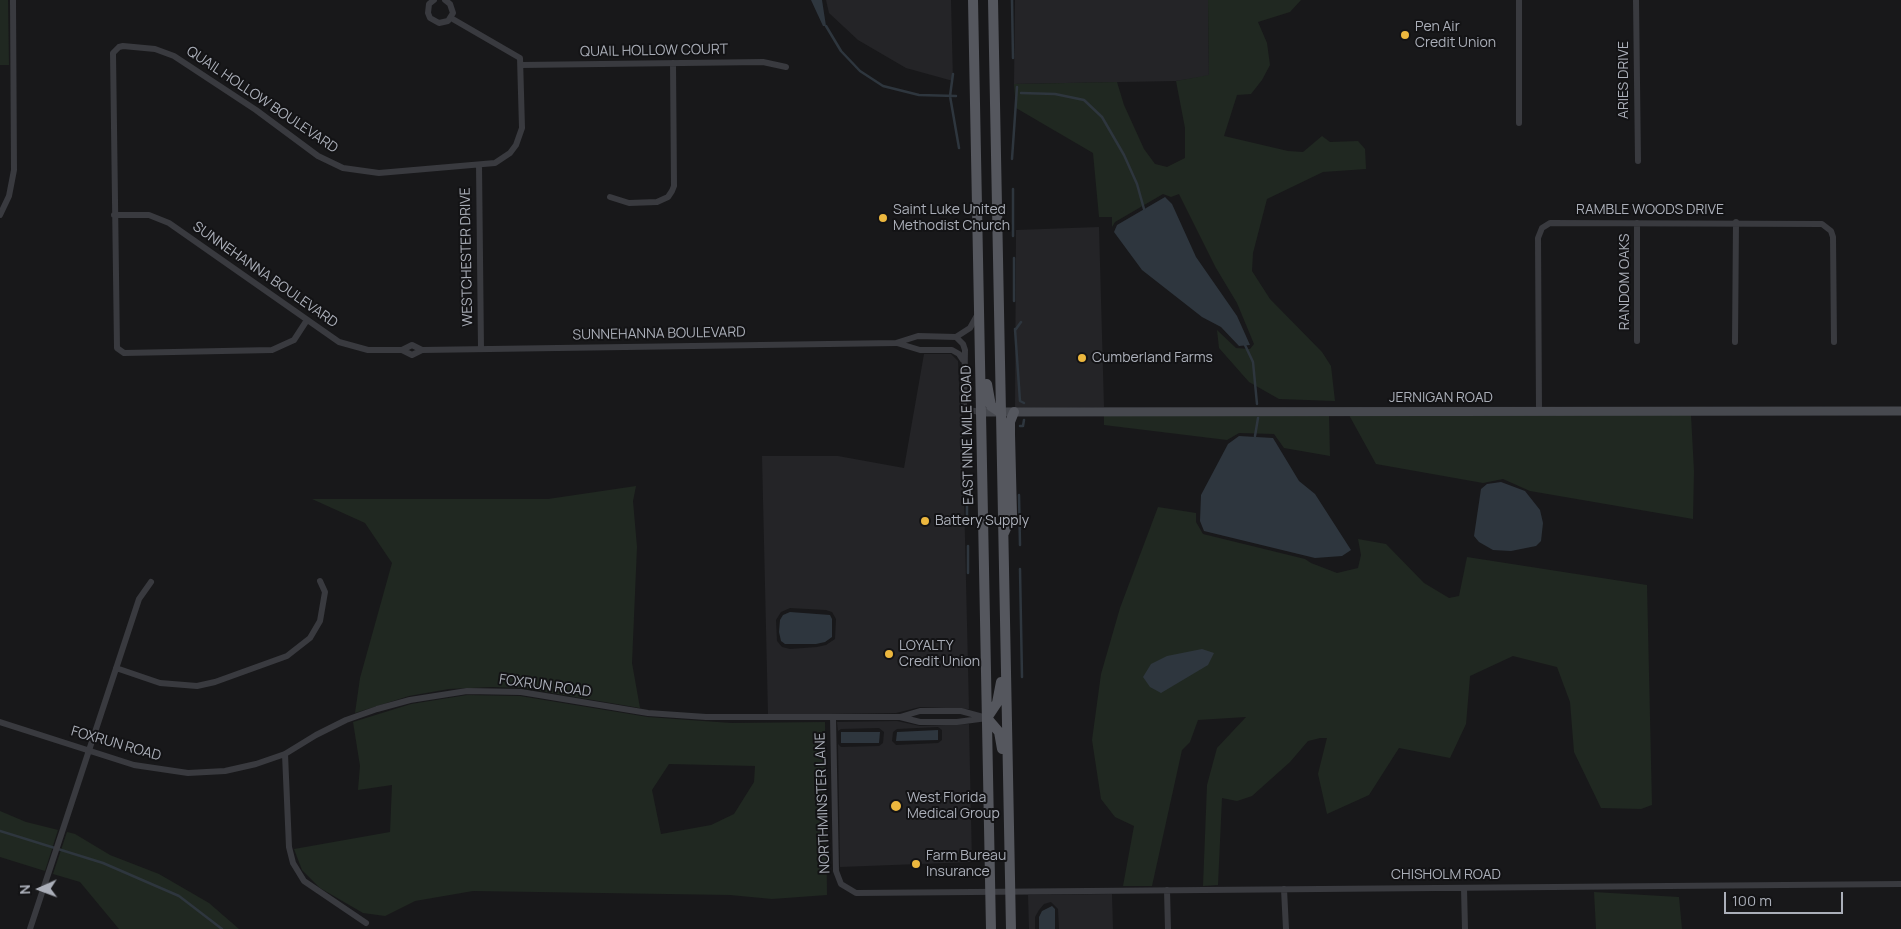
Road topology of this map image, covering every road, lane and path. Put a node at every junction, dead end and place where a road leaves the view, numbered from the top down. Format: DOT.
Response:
graph roads {
  1 [pos="13,0"];
  2 [pos="434,0"];
  3 [pos="445,0"];
  4 [pos="973,0"];
  5 [pos="993,0"];
  6 [pos="1518,0"];
  7 [pos="1636,0"];
  8 [pos="452,18"];
  9 [pos="673,63"];
  10 [pos="521,65"];
  11 [pos="786,67"];
  12 [pos="1519,123"];
  13 [pos="1638,161"];
  14 [pos="479,165"];
  15 [pos="610,197"];
  16 [pos="0,215"];
  17 [pos="114,215"];
  18 [pos="1736,222"];
  19 [pos="1637,223"];
  20 [pos="978,231"];
  21 [pos="979,311"];
  22 [pos="307,320"];
  23 [pos="956,337"];
  24 [pos="1637,341"];
  25 [pos="1735,342"];
  26 [pos="1834,342"];
  27 [pos="896,343"];
  28 [pos="481,349"];
  29 [pos="963,360"];
  30 [pos="1901,410"];
  31 [pos="1539,411"];
  32 [pos="981,412"];
  33 [pos="1000,412"];
  34 [pos="1014,412"];
  35 [pos="1003,536"];
  36 [pos="1003,555"];
  37 [pos="151,582"];
  38 [pos="320,582"];
  39 [pos="116,668"];
  40 [pos="900,717"];
  41 [pos="833,718"];
  42 [pos="987,718"];
  43 [pos="0,722"];
  44 [pos="89,751"];
  45 [pos="284,754"];
  46 [pos="1010,860"];
  47 [pos="1901,884"];
  48 [pos="1464,888"];
  49 [pos="1284,889"];
  50 [pos="1167,890"];
  51 [pos="1010,891"];
  52 [pos="991,892"];
  53 [pos="366,923"];
  54 [pos="30,929"];
  55 [pos="992,929"];
  56 [pos="1011,929"];
  57 [pos="1168,929"];
  58 [pos="1286,929"];
  59 [pos="1466,929"];
  1 -- 16 [label="street"];
  2 -- 8 [label="street"];
  3 -- 8 [label="street"];
  4 -- 20 [label="main road, EAST NINE MILE ROAD"];
  5 -- 33 [label="main road"];
  6 -- 12 [label="street"];
  7 -- 13 [label="street, ARIES DRIVE"];
  8 -- 10 [label="street"];
  9 -- 10 [label="street, QUAIL HOLLOW COURT"];
  9 -- 11 [label="street, QUAIL HOLLOW COURT"];
  9 -- 15 [label="street"];
  10 -- 14 [label="street, QUAIL HOLLOW BOULEVARD"];
  14 -- 17 [label="street, QUAIL HOLLOW BOULEVARD"];
  14 -- 28 [label="street, WESTCHESTER DRIVE"];
  17 -- 22 [label="street, SUNNEHANNA BOULEVARD"];
  17 -- 22 [label="street, QUAIL HOLLOW BOULEVARD"];
  18 -- 19 [label="street, RAMBLE WOODS DRIVE"];
  18 -- 25 [label="street"];
  18 -- 26 [label="street, RAMBLE WOODS DRIVE"];
  19 -- 24 [label="street, RANDOM OAKS"];
  19 -- 31 [label="street, RAMBLE WOODS DRIVE"];
  20 -- 21 [label="main road, EAST NINE MILE ROAD"];
  20 -- 33 [label="main road"];
  21 -- 23 [label="street"];
  21 -- 32 [label="main road, EAST NINE MILE ROAD"];
  22 -- 28 [label="street, SUNNEHANNA BOULEVARD"];
  23 -- 27 [label="street, SUNNEHANNA BOULEVARD"];
  23 -- 29 [label="street"];
  27 -- 28 [label="street, SUNNEHANNA BOULEVARD"];
  27 -- 29 [label="street, SUNNEHANNA BOULEVARD"];
  29 -- 32 [label="street"];
  30 -- 31 [label="street, JERNIGAN ROAD"];
  31 -- 34 [label="street, JERNIGAN ROAD"];
  32 -- 33 [label="street, JERNIGAN ROAD"];
  32 -- 42 [label="main road, EAST NINE MILE ROAD"];
  33 -- 34 [label="street, JERNIGAN ROAD"];
  33 -- 35 [label="main road"];
  34 -- 35 [label="main road"];
  35 -- 36 [label="main road"];
  36 -- 42 [label="main road"];
  36 -- 46 [label="main road"];
  37 -- 39 [label="street"];
  38 -- 39 [label="street"];
  39 -- 44 [label="street"];
  40 -- 41 [label="street, FOXRUN ROAD"];
  40 -- 42 [label="street, FOXRUN ROAD"];
  40 -- 42 [label="street, FOXRUN ROAD"];
  41 -- 45 [label="street, FOXRUN ROAD"];
  41 -- 52 [label="street, NORTHMINSTER LANE"];
  42 -- 46 [label="main road"];
  42 -- 52 [label="main road, EAST NINE MILE ROAD"];
  43 -- 44 [label="street, FOXRUN ROAD"];
  44 -- 45 [label="street, FOXRUN ROAD"];
  44 -- 54 [label="street"];
  45 -- 53 [label="street"];
  46 -- 51 [label="main road"];
  47 -- 48 [label="street, CHISHOLM ROAD"];
  48 -- 49 [label="street, CHISHOLM ROAD"];
  48 -- 59 [label="street"];
  49 -- 50 [label="street, CHISHOLM ROAD"];
  49 -- 58 [label="street"];
  50 -- 51 [label="street, CHISHOLM ROAD"];
  50 -- 57 [label="street"];
  51 -- 52 [label="street, CHISHOLM ROAD"];
  51 -- 56 [label="main road"];
  52 -- 55 [label="main road, EAST NINE MILE ROAD"];
}
